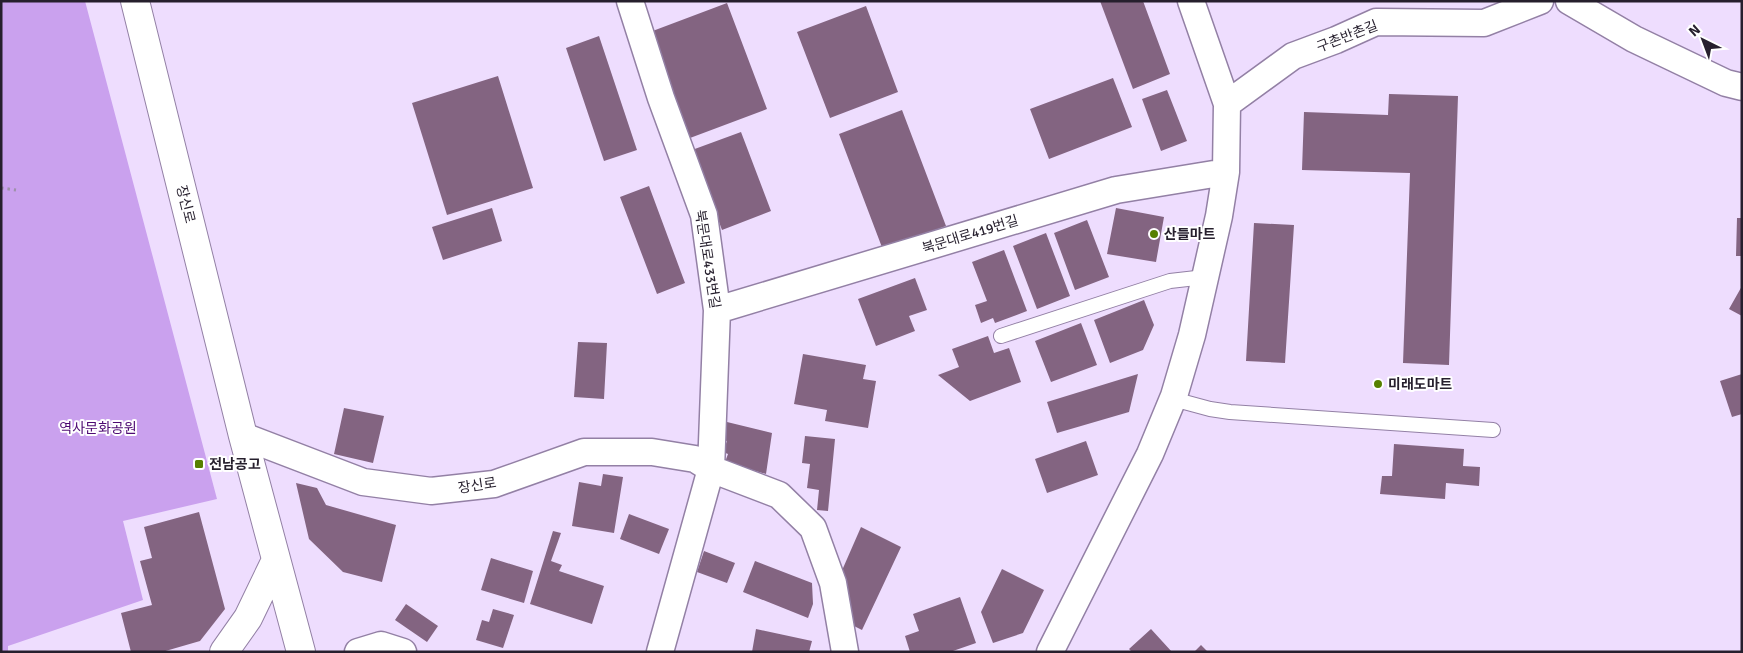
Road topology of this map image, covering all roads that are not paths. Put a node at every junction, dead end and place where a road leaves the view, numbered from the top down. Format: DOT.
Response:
graph roads {
  1 [pos="135,1"];
  2 [pos="630,1"];
  3 [pos="1191,1"];
  4 [pos="1540,1"];
  5 [pos="1569,1"];
  6 [pos="1742,87"];
  7 [pos="1227,104"];
  8 [pos="1226,172"];
  9 [pos="1205,277"];
  10 [pos="717,310"];
  11 [pos="1002,336"];
  12 [pos="1173,399"];
  13 [pos="1493,430"];
  14 [pos="243,436"];
  15 [pos="711,469"];
  16 [pos="276,560"];
  17 [pos="224,652"];
  18 [pos="301,652"];
  19 [pos="358,652"];
  20 [pos="403,652"];
  21 [pos="660,652"];
  22 [pos="845,652"];
  23 [pos="1050,652"];
  1 -- 14 [label="main road, 장신로"];
  2 -- 10 [label="street, 북문대로433번길"];
  3 -- 7 [label="street"];
  4 -- 7 [label="street, 구촌반촌길"];
  5 -- 6 [label="street"];
  7 -- 8 [label="street"];
  8 -- 9 [label="street"];
  8 -- 10 [label="street, 북문대로419번길"];
  9 -- 11 [label="lane"];
  9 -- 12 [label="street"];
  10 -- 15 [label="street, 북문대로433번길"];
  12 -- 13 [label="lane"];
  12 -- 23 [label="street"];
  14 -- 15 [label="street, 장신로"];
  14 -- 16 [label="main road, 장신로"];
  15 -- 21 [label="street, 북문대로433번길"];
  15 -- 22 [label="street"];
  16 -- 17 [label="main road"];
  16 -- 18 [label="main road, 장신로"];
  19 -- 20 [label="street"];
}
